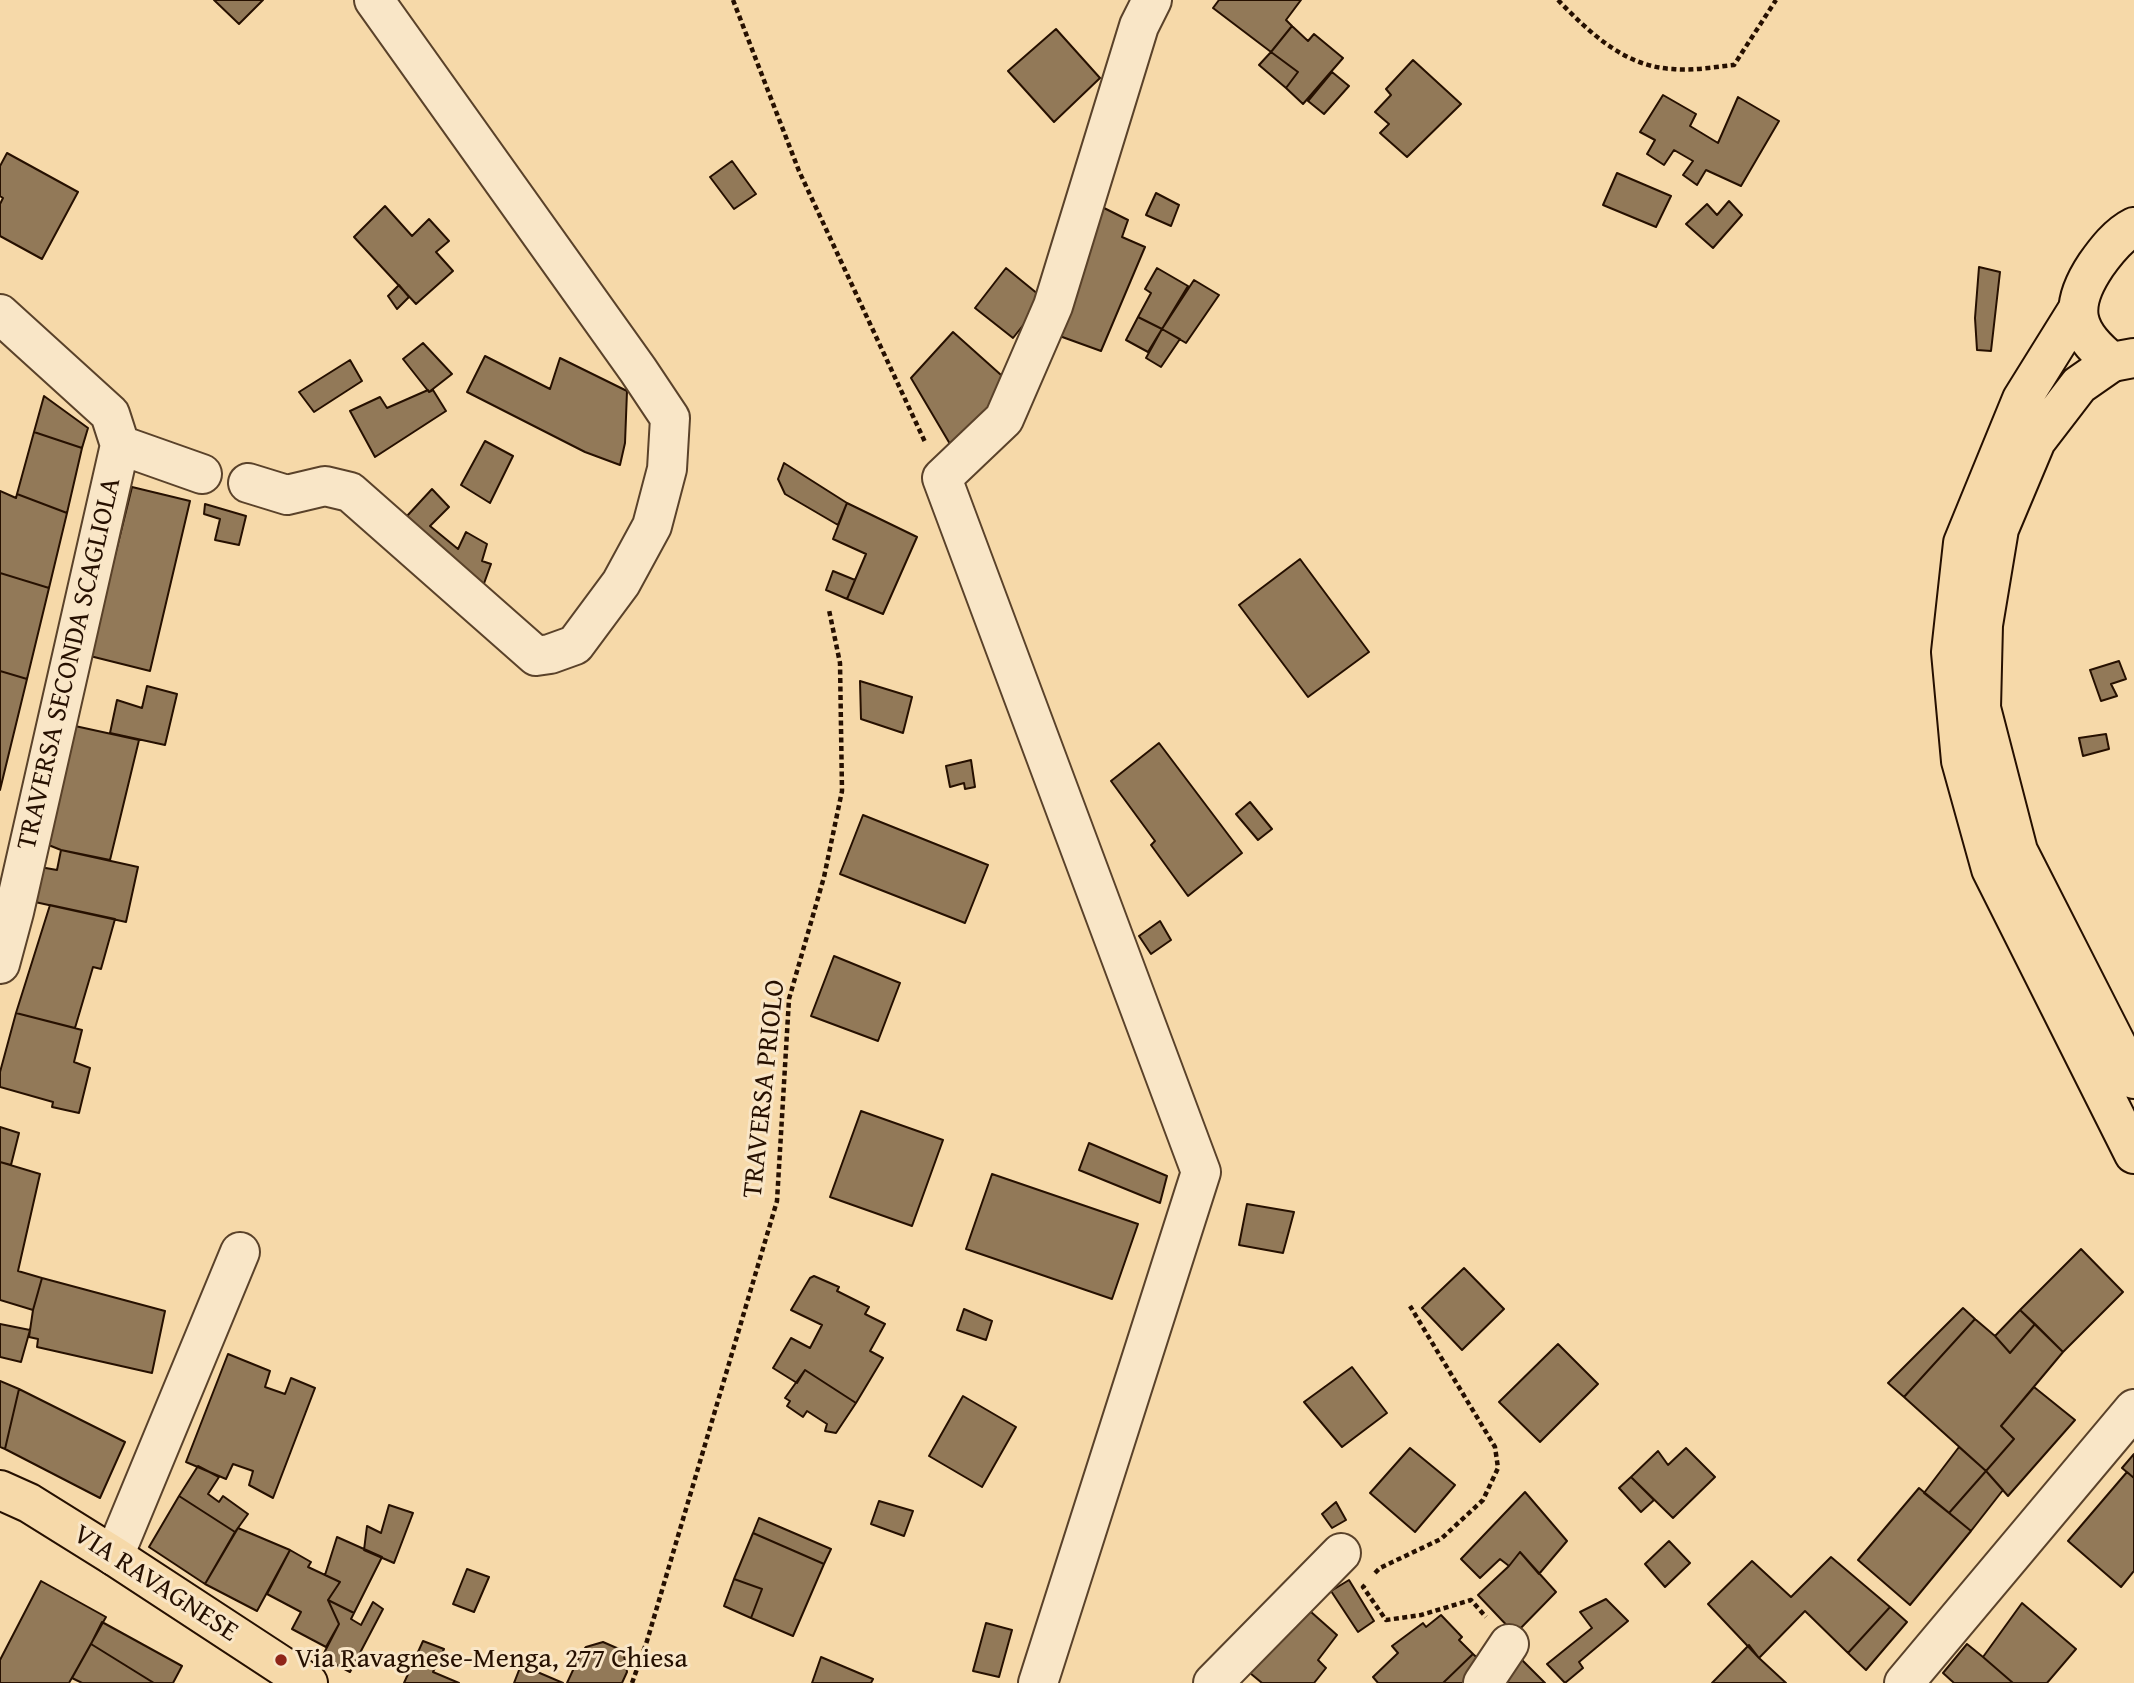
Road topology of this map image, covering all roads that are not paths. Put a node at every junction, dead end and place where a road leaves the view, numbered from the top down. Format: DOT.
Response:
graph roads {
  1 [pos="374,0"];
  2 [pos="1152,0"];
  3 [pos="2134,228"];
  4 [pos="2078,309"];
  5 [pos="0,314"];
  6 [pos="2123,360"];
  7 [pos="120,445"];
  8 [pos="202,474"];
  9 [pos="248,483"];
  10 [pos="2005,860"];
  11 [pos="0,964"];
  12 [pos="2134,1079"];
  13 [pos="2134,1154"];
  14 [pos="240,1252"];
  15 [pos="2134,1409"];
  16 [pos="0,1490"];
  17 [pos="1341,1553"];
  18 [pos="114,1556"];
  19 [pos="1509,1644"];
  20 [pos="1042,1681"];
  21 [pos="308,1683"];
  22 [pos="1213,1683"];
  23 [pos="1483,1683"];
  24 [pos="1904,1683"];
  1 -- 9 [label="street"];
  2 -- 20 [label="street"];
  3 -- 4 [label="main road"];
  4 -- 6 [label="main road"];
  4 -- 10 [label="main road"];
  5 -- 7 [label="street"];
  6 -- 10 [label="main road"];
  7 -- 8 [label="street"];
  7 -- 11 [label="street, TRAVERSA SECONDA SCAGLIOLA"];
  10 -- 12 [label="main road"];
  10 -- 13 [label="main road"];
  14 -- 18 [label="street"];
  15 -- 24 [label="street"];
  16 -- 18 [label="main road, VIA RAVAGNESE"];
  17 -- 22 [label="street"];
  18 -- 21 [label="main road, VIA RAVAGNESE"];
  19 -- 23 [label="street"];
}
